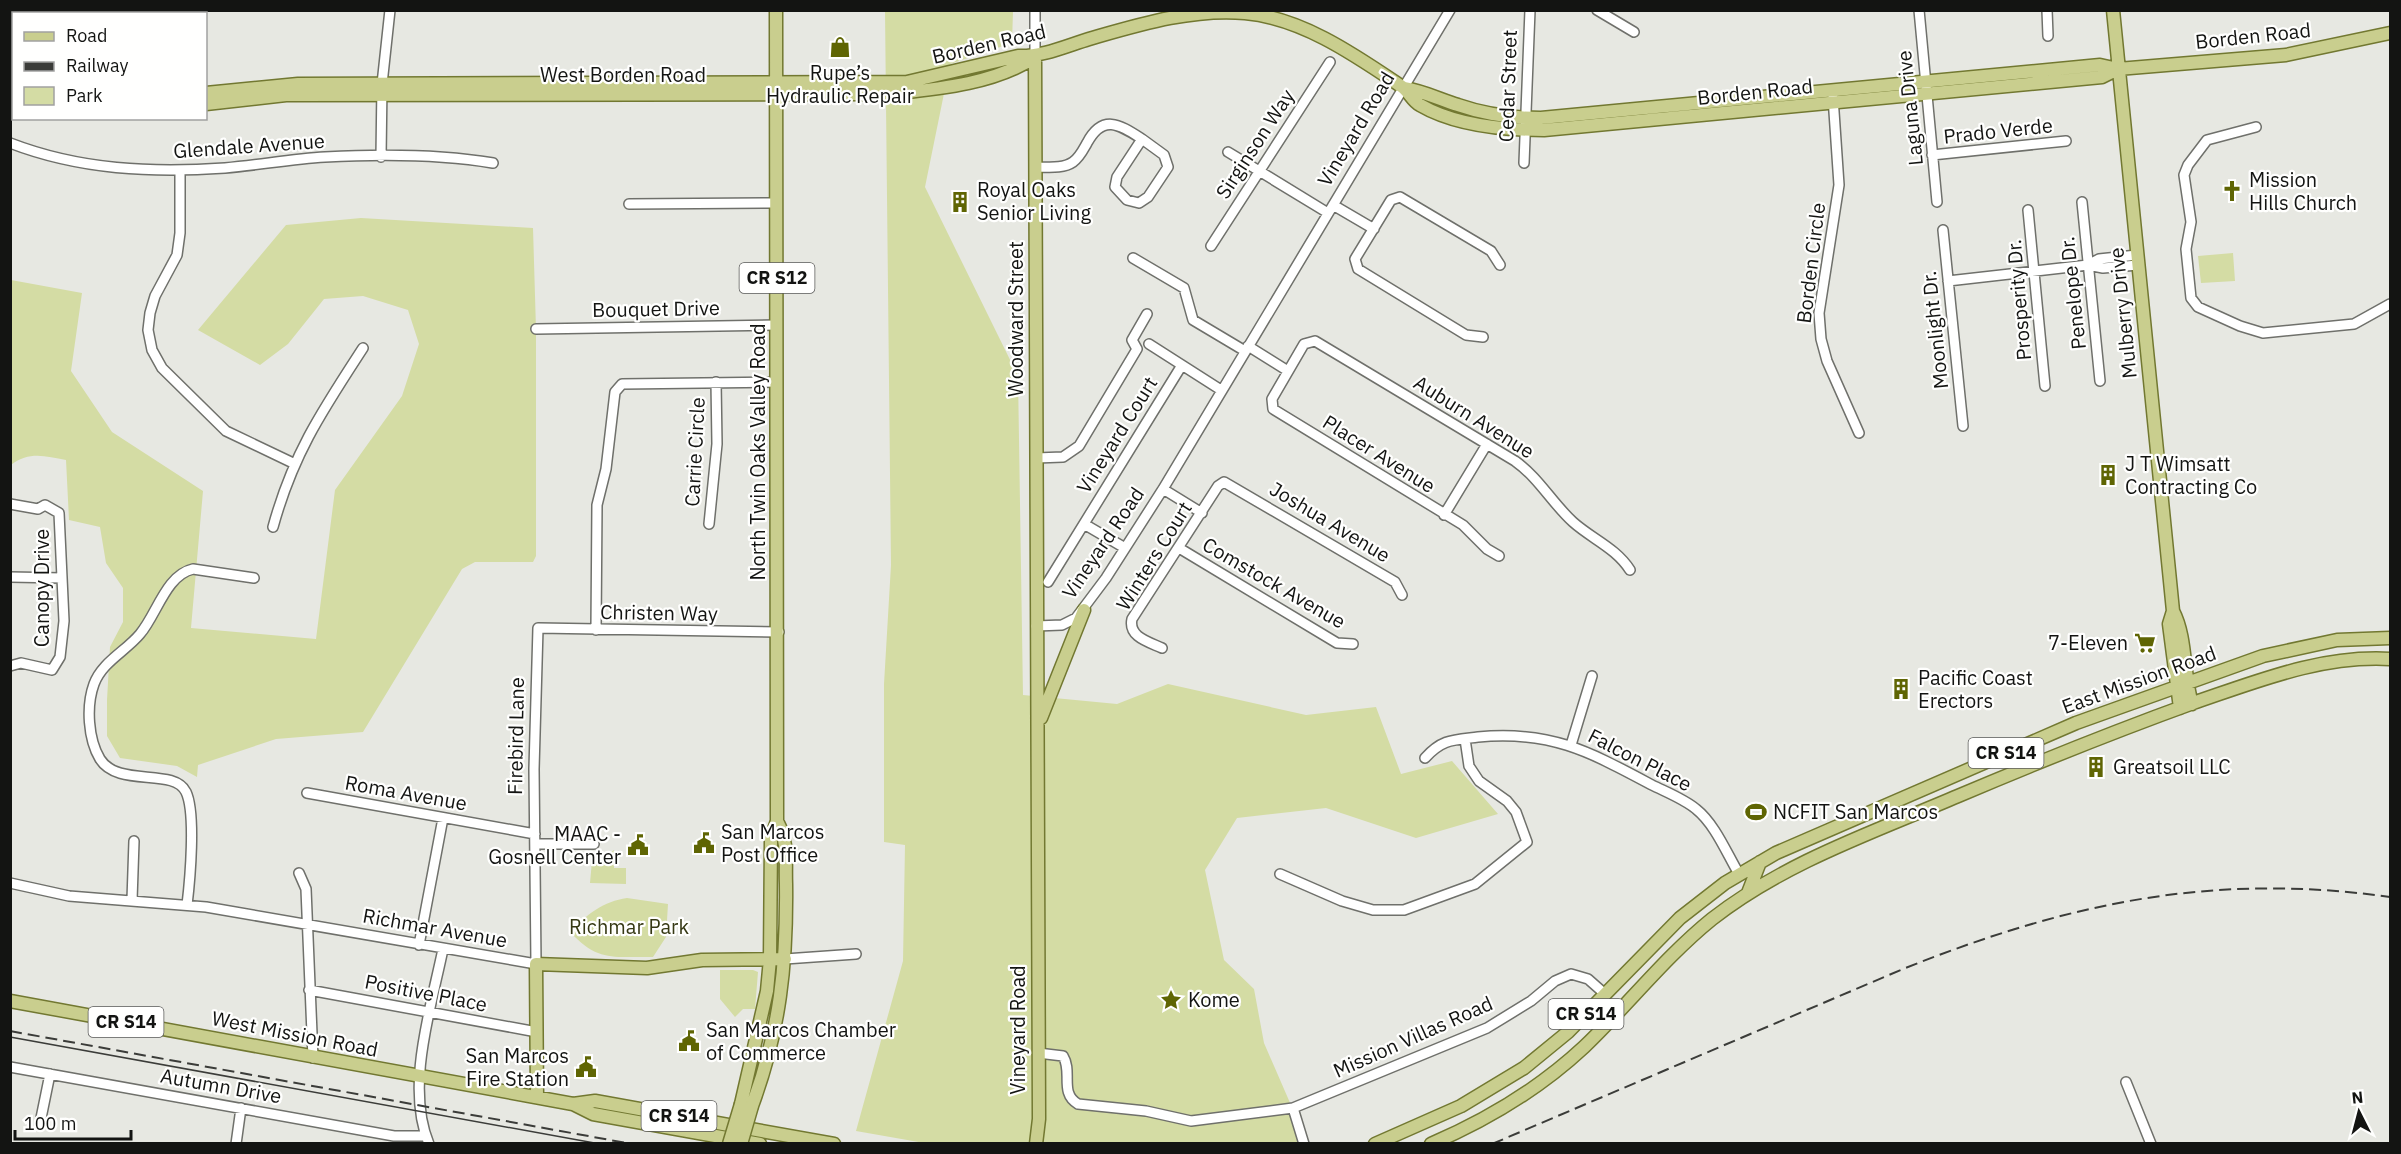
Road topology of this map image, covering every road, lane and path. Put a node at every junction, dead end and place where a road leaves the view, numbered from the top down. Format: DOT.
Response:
graph roads {
  1 [pos="89,10"];
  2 [pos="390,10"];
  3 [pos="776,10"];
  4 [pos="1035,10"];
  5 [pos="1450,10"];
  6 [pos="1530,10"];
  7 [pos="1597,10"];
  8 [pos="1919,10"];
  9 [pos="2047,10"];
  10 [pos="2113,10"];
  11 [pos="110,12"];
  12 [pos="1634,32"];
  13 [pos="2391,33"];
  14 [pos="2048,36"];
  15 [pos="1035,57"];
  16 [pos="1330,62"];
  17 [pos="12,65"];
  18 [pos="2118,69"];
  19 [pos="12,76"];
  20 [pos="1924,81"];
  21 [pos="1404,88"];
  22 [pos="382,89"];
  23 [pos="776,89"];
  24 [pos="1832,90"];
  25 [pos="207,93"];
  26 [pos="1925,95"];
  27 [pos="207,104"];
  28 [pos="1834,104"];
  29 [pos="1524,124"];
  30 [pos="2256,127"];
  31 [pos="1142,139"];
  32 [pos="2066,141"];
  33 [pos="10,143"];
  34 [pos="1227,152"];
  35 [pos="1932,155"];
  36 [pos="381,157"];
  37 [pos="493,163"];
  38 [pos="1524,163"];
  39 [pos="1036,167"];
  40 [pos="180,170"];
  41 [pos="1259,171"];
  42 [pos="1937,202"];
  43 [pos="2082,202"];
  44 [pos="777,203"];
  45 [pos="629,204"];
  46 [pos="1331,209"];
  47 [pos="2028,210"];
  48 [pos="1374,229"];
  49 [pos="1943,230"];
  50 [pos="1211,246"];
  51 [pos="1132,258"];
  52 [pos="2137,260"];
  53 [pos="1500,265"];
  54 [pos="2088,265"];
  55 [pos="2035,271"];
  56 [pos="1948,281"];
  57 [pos="2391,304"];
  58 [pos="1147,314"];
  59 [pos="777,325"];
  60 [pos="536,329"];
  61 [pos="1483,337"];
  62 [pos="1149,344"];
  63 [pos="363,348"];
  64 [pos="1247,348"];
  65 [pos="1182,365"];
  66 [pos="1288,370"];
  67 [pos="2100,381"];
  68 [pos="716,382"];
  69 [pos="777,382"];
  70 [pos="2045,386"];
  71 [pos="1221,390"];
  72 [pos="1963,426"];
  73 [pos="1859,433"];
  74 [pos="1487,444"];
  75 [pos="1036,458"];
  76 [pos="294,463"];
  77 [pos="1234,485"];
  78 [pos="1162,489"];
  79 [pos="10,504"];
  80 [pos="1202,513"];
  81 [pos="1444,514"];
  82 [pos="709,524"];
  83 [pos="1084,524"];
  84 [pos="273,527"];
  85 [pos="1125,548"];
  86 [pos="1179,548"];
  87 [pos="1499,556"];
  88 [pos="1630,570"];
  89 [pos="10,578"];
  90 [pos="62,578"];
  91 [pos="254,578"];
  92 [pos="1048,582"];
  93 [pos="1402,595"];
  94 [pos="1084,610"];
  95 [pos="1036,626"];
  96 [pos="538,628"];
  97 [pos="596,630"];
  98 [pos="779,632"];
  99 [pos="2391,638"];
  100 [pos="1353,644"];
  101 [pos="1162,648"];
  102 [pos="2391,659"];
  103 [pos="10,666"];
  104 [pos="1593,676"];
  105 [pos="2181,685"];
  106 [pos="2186,706"];
  107 [pos="1038,727"];
  108 [pos="1465,739"];
  109 [pos="1571,745"];
  110 [pos="1425,758"];
  111 [pos="307,793"];
  112 [pos="443,818"];
  113 [pos="777,821"];
  114 [pos="535,839"];
  115 [pos="134,841"];
  116 [pos="594,844"];
  117 [pos="1776,853"];
  118 [pos="1760,862"];
  119 [pos="299,873"];
  120 [pos="1280,874"];
  121 [pos="1739,874"];
  122 [pos="1769,880"];
  123 [pos="10,884"];
  124 [pos="1748,893"];
  125 [pos="132,900"];
  126 [pos="187,905"];
  127 [pos="307,924"];
  128 [pos="419,945"];
  129 [pos="443,949"];
  130 [pos="856,954"];
  131 [pos="770,959"];
  132 [pos="785,959"];
  133 [pos="536,964"];
  134 [pos="309,990"];
  135 [pos="1605,994"];
  136 [pos="10,1001"];
  137 [pos="430,1012"];
  138 [pos="537,1032"];
  139 [pos="1584,1047"];
  140 [pos="1038,1053"];
  141 [pos="313,1058"];
  142 [pos="10,1067"];
  143 [pos="50,1074"];
  144 [pos="419,1077"];
  145 [pos="2126,1082"];
  146 [pos="537,1097"];
  147 [pos="573,1104"];
  148 [pos="747,1105"];
  149 [pos="241,1108"];
  150 [pos="1293,1108"];
  151 [pos="40,1123"];
  152 [pos="428,1140"];
  153 [pos="735,1142"];
  154 [pos="236,1143"];
  155 [pos="760,1143"];
  156 [pos="834,1143"];
  157 [pos="1036,1143"];
  158 [pos="1304,1143"];
  159 [pos="1375,1143"];
  160 [pos="1431,1143"];
  161 [pos="2151,1143"];
  1 -- 11 [label="street"];
  2 -- 22 [label="street"];
  3 -- 23 [label="main road, North Twin Oaks Valley Road / CR S12"];
  4 -- 15 [label="street, Woodward Street"];
  5 -- 21 [label="street, Vineyard Road"];
  6 -- 29 [label="street, Cedar Street"];
  7 -- 12 [label="street"];
  8 -- 20 [label="street, Laguna Drive"];
  9 -- 14 [label="street"];
  10 -- 18 [label="main road, Mulberry Drive"];
  13 -- 18 [label="main road, Borden Road"];
  15 -- 21 [label="main road, Borden Road"];
  15 -- 23 [label="main road, Borden Road"];
  15 -- 39 [label="main road, Woodward Street"];
  16 -- 41 [label="street, Sirginson Way"];
  17 -- 19 [label="street"];
  18 -- 20 [label="main road, Borden Road"];
  18 -- 26 [label="main road, Borden Road"];
  18 -- 52 [label="main road, Mulberry Drive"];
  20 -- 24 [label="main road, Borden Road"];
  20 -- 26 [label="street, Laguna Drive"];
  21 -- 29 [label="main road, Borden Road"];
  21 -- 46 [label="street, Vineyard Road"];
  22 -- 23 [label="main road, West Borden Road"];
  22 -- 25 [label="main road, West Borden Road"];
  22 -- 27 [label="main road, West Borden Road"];
  22 -- 36 [label="street"];
  23 -- 44 [label="main road, North Twin Oaks Valley Road / CR S12"];
  24 -- 28 [label="street, Borden Circle"];
  24 -- 29 [label="main road, Borden Road"];
  26 -- 28 [label="main road, Borden Road"];
  26 -- 35 [label="street, Laguna Drive"];
  28 -- 29 [label="main road, Borden Road"];
  28 -- 73 [label="street, Borden Circle"];
  29 -- 38 [label="street, Cedar Street"];
  30 -- 57 [label="street"];
  31 -- 31 [label="street"];
  31 -- 39 [label="street"];
  32 -- 35 [label="street, Prado Verde"];
  33 -- 40 [label="street, Glendale Avenue"];
  34 -- 41 [label="street"];
  35 -- 42 [label="street, Laguna Drive"];
  36 -- 37 [label="street, Glendale Avenue"];
  36 -- 40 [label="street, Glendale Avenue"];
  39 -- 75 [label="main road, Woodward Street"];
  40 -- 76 [label="street"];
  41 -- 46 [label="street"];
  41 -- 50 [label="street, Sirginson Way"];
  43 -- 54 [label="street, Penelope Dr."];
  44 -- 45 [label="street"];
  44 -- 59 [label="main road, North Twin Oaks Valley Road / CR S12"];
  46 -- 48 [label="street"];
  46 -- 64 [label="street, Vineyard Road"];
  47 -- 55 [label="street, Prosperity Dr."];
  48 -- 53 [label="street"];
  48 -- 61 [label="street"];
  49 -- 56 [label="street, Moonlight Dr."];
  51 -- 64 [label="street"];
  52 -- 54 [label="street"];
  52 -- 105 [label="main road, Mulberry Drive"];
  54 -- 55 [label="street"];
  54 -- 67 [label="street, Penelope Dr."];
  55 -- 56 [label="street"];
  55 -- 70 [label="street, Prosperity Dr."];
  56 -- 72 [label="street, Moonlight Dr."];
  58 -- 75 [label="street"];
  59 -- 60 [label="street, Bouquet Drive"];
  59 -- 69 [label="main road, North Twin Oaks Valley Road / CR S12"];
  62 -- 65 [label="street"];
  63 -- 76 [label="street"];
  64 -- 66 [label="street"];
  64 -- 71 [label="street, Vineyard Road"];
  65 -- 71 [label="street"];
  65 -- 83 [label="street, Vineyard Court"];
  66 -- 74 [label="street, Auburn Avenue"];
  66 -- 81 [label="street, Placer Avenue"];
  68 -- 69 [label="street"];
  68 -- 82 [label="street, Carrie Circle"];
  68 -- 97 [label="street"];
  69 -- 98 [label="main road, North Twin Oaks Valley Road / CR S12"];
  71 -- 78 [label="street, Vineyard Road"];
  74 -- 81 [label="street"];
  74 -- 88 [label="street, Auburn Avenue"];
  75 -- 95 [label="main road, Woodward Street"];
  76 -- 84 [label="street"];
  77 -- 80 [label="street, Winters Court"];
  77 -- 93 [label="street, Joshua Avenue"];
  78 -- 80 [label="street"];
  78 -- 85 [label="street, Vineyard Road"];
  79 -- 90 [label="street, Canopy Drive"];
  80 -- 86 [label="street, Winters Court"];
  81 -- 87 [label="street, Placer Avenue"];
  83 -- 85 [label="street, Vineyard Court"];
  83 -- 92 [label="street, Vineyard Court"];
  85 -- 94 [label="street, Vineyard Road"];
  86 -- 100 [label="street, Comstock Avenue"];
  86 -- 101 [label="street, Winters Court"];
  89 -- 90 [label="street"];
  90 -- 103 [label="street, Canopy Drive"];
  91 -- 126 [label="street"];
  94 -- 95 [label="street, Vineyard Road"];
  94 -- 107 [label="main road"];
  95 -- 107 [label="main road, Vineyard Road"];
  96 -- 97 [label="street, Christen Way"];
  96 -- 114 [label="street, Firebird Lane"];
  97 -- 98 [label="street, Christen Way"];
  98 -- 113 [label="main road, North Twin Oaks Valley Road / CR S12"];
  99 -- 105 [label="main road, East Mission Road / CR S14"];
  102 -- 106 [label="main road, East Mission Road / CR S14"];
  104 -- 109 [label="street"];
  105 -- 106 [label="main road, Mulberry Drive"];
  105 -- 117 [label="main road, East Mission Road / CR S14"];
  106 -- 122 [label="main road, East Mission Road / CR S14"];
  107 -- 140 [label="main road, Vineyard Road"];
  108 -- 109 [label="street, Falcon Place"];
  108 -- 110 [label="street, Falcon Place"];
  108 -- 120 [label="street"];
  109 -- 121 [label="street, Falcon Place"];
  111 -- 112 [label="street, Roma Avenue"];
  112 -- 114 [label="street, Roma Avenue"];
  112 -- 128 [label="street"];
  113 -- 131 [label="main road, North Twin Oaks Valley Road / CR S12"];
  113 -- 132 [label="main road, North Twin Oaks Valley Road / CR S12"];
  114 -- 116 [label="street, Roma Avenue"];
  114 -- 133 [label="street, Firebird Lane"];
  115 -- 125 [label="street"];
  117 -- 118 [label="main road, East Mission Road / CR S14"];
  117 -- 122 [label="main road"];
  118 -- 121 [label="main road, East Mission Road / CR S14"];
  118 -- 124 [label="main road"];
  119 -- 127 [label="street"];
  121 -- 135 [label="main road, East Mission Road / CR S14"];
  122 -- 124 [label="main road, East Mission Road / CR S14"];
  123 -- 125 [label="street, Richmar Avenue"];
  124 -- 139 [label="main road, East Mission Road / CR S14"];
  125 -- 126 [label="street, Richmar Avenue"];
  126 -- 127 [label="street, Richmar Avenue"];
  127 -- 128 [label="street, Richmar Avenue"];
  127 -- 134 [label="street"];
  128 -- 129 [label="street, Richmar Avenue"];
  129 -- 133 [label="street, Richmar Avenue"];
  129 -- 137 [label="street"];
  130 -- 132 [label="street, Richmar Avenue"];
  131 -- 132 [label="main road, Richmar Avenue"];
  131 -- 133 [label="main road, Richmar Avenue"];
  131 -- 148 [label="main road, North Twin Oaks Valley Road / CR S12"];
  132 -- 148 [label="main road, North Twin Oaks Valley Road / CR S12"];
  133 -- 138 [label="main road, Firebird Lane"];
  134 -- 137 [label="street, Positive Place"];
  134 -- 141 [label="street"];
  135 -- 139 [label="main road"];
  135 -- 150 [label="street, Mission Villas Road"];
  135 -- 159 [label="main road, East Mission Road / CR S14"];
  136 -- 141 [label="main road, West Mission Road / CR S14"];
  137 -- 138 [label="street, Positive Place"];
  137 -- 144 [label="street"];
  138 -- 146 [label="main road, Firebird Lane"];
  139 -- 160 [label="main road, East Mission Road / CR S14"];
  140 -- 150 [label="street"];
  140 -- 157 [label="main road, Vineyard Road"];
  141 -- 144 [label="main road, West Mission Road / CR S14"];
  142 -- 143 [label="street, Autumn Drive"];
  143 -- 149 [label="street, Autumn Drive"];
  143 -- 151 [label="street"];
  144 -- 146 [label="main road, West Mission Road / CR S14"];
  144 -- 152 [label="street"];
  145 -- 161 [label="street"];
  146 -- 147 [label="main road, West Mission Road / CR S14"];
  147 -- 153 [label="main road, West Mission Road / CR S14"];
  147 -- 156 [label="main road, West Mission Road / CR S14"];
  148 -- 153 [label="main road, North Twin Oaks Valley Road / CR S12, bridge"];
  149 -- 152 [label="street, Autumn Drive"];
  149 -- 154 [label="street"];
  150 -- 158 [label="street"];
  153 -- 155 [label="main road, CR S14"];
}
